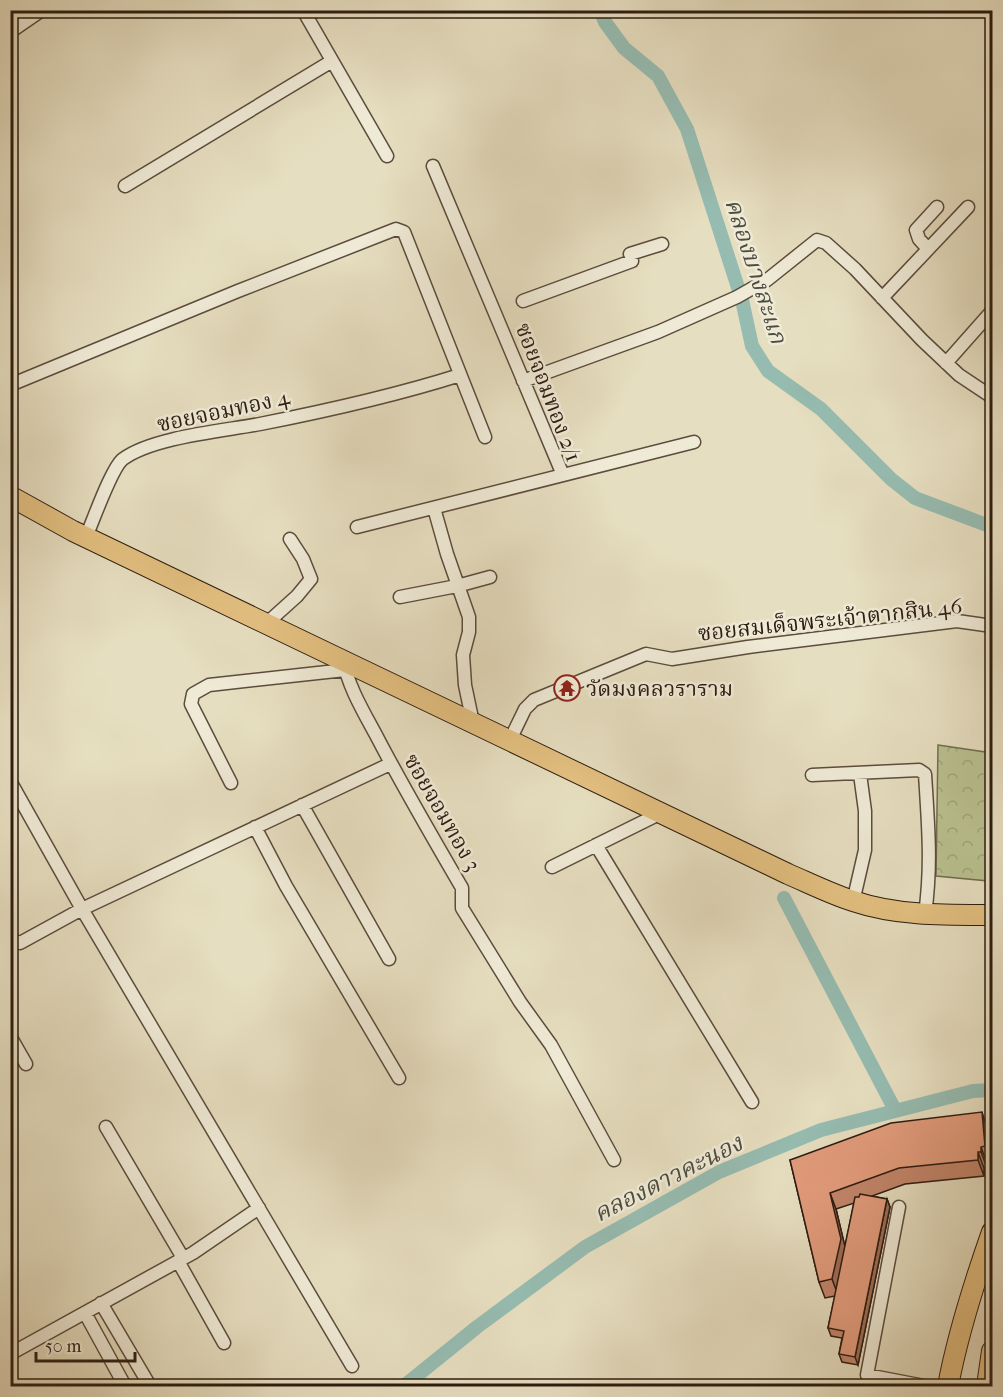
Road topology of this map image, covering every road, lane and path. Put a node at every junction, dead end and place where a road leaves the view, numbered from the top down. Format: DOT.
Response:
graph roads {
  1 [pos="42,10"];
  2 [pos="303,10"];
  3 [pos="10,32"];
  4 [pos="332,61"];
  5 [pos="387,156"];
  6 [pos="433,166"];
  7 [pos="126,186"];
  8 [pos="937,207"];
  9 [pos="968,207"];
  10 [pos="662,243"];
  11 [pos="928,249"];
  12 [pos="882,298"];
  13 [pos="523,301"];
  14 [pos="993,311"];
  15 [pos="946,363"];
  16 [pos="460,375"];
  17 [pos="523,381"];
  18 [pos="15,383"];
  19 [pos="993,397"];
  20 [pos="485,437"];
  21 [pos="694,442"];
  22 [pos="563,475"];
  23 [pos="10,496"];
  24 [pos="434,508"];
  25 [pos="357,527"];
  26 [pos="86,537"];
  27 [pos="290,539"];
  28 [pos="490,576"];
  29 [pos="458,586"];
  30 [pos="400,597"];
  31 [pos="267,623"];
  32 [pos="993,626"];
  33 [pos="344,665"];
  34 [pos="473,723"];
  35 [pos="510,740"];
  36 [pos="390,764"];
  37 [pos="860,774"];
  38 [pos="812,775"];
  39 [pos="10,781"];
  40 [pos="231,783"];
  41 [pos="302,805"];
  42 [pos="661,813"];
  43 [pos="255,827"];
  44 [pos="596,845"];
  45 [pos="552,867"];
  46 [pos="854,902"];
  47 [pos="82,909"];
  48 [pos="925,914"];
  49 [pos="993,915"];
  50 [pos="10,935"];
  51 [pos="389,960"];
  52 [pos="10,1036"];
  53 [pos="26,1064"];
  54 [pos="399,1078"];
  55 [pos="752,1102"];
  56 [pos="106,1127"];
  57 [pos="614,1160"];
  58 [pos="899,1207"];
  59 [pos="259,1208"];
  60 [pos="993,1232"];
  61 [pos="180,1260"];
  62 [pos="101,1303"];
  63 [pos="84,1313"];
  64 [pos="225,1343"];
  65 [pos="10,1354"];
  66 [pos="992,1357"];
  67 [pos="352,1366"];
  68 [pos="125,1386"];
  69 [pos="150,1386"];
  70 [pos="924,1386"];
  71 [pos="948,1386"];
  72 [pos="987,1386"];
  1 -- 3 [label="street"];
  2 -- 4 [label="street"];
  4 -- 5 [label="street"];
  4 -- 7 [label="street"];
  6 -- 17 [label="street, ซอยจอมทอง 2/1"];
  8 -- 11 [label="street"];
  9 -- 11 [label="street"];
  10 -- 13 [label="street"];
  11 -- 12 [label="street"];
  12 -- 15 [label="street"];
  12 -- 17 [label="street"];
  14 -- 15 [label="street"];
  15 -- 19 [label="street"];
  16 -- 18 [label="street"];
  16 -- 20 [label="street"];
  16 -- 26 [label="street, ซอยจอมทอง 4"];
  17 -- 22 [label="street, ซอยจอมทอง 2/1"];
  21 -- 22 [label="street"];
  22 -- 24 [label="street, ซอยจอมทอง 2/1"];
  23 -- 26 [label="main road"];
  24 -- 25 [label="street, ซอยจอมทอง 2/1"];
  24 -- 29 [label="street"];
  26 -- 31 [label="main road"];
  27 -- 31 [label="street"];
  28 -- 29 [label="street"];
  29 -- 30 [label="street"];
  29 -- 34 [label="street"];
  31 -- 33 [label="main road"];
  32 -- 35 [label="street, ซอยสมเด็จพระเจ้าตากสิน 46"];
  33 -- 34 [label="main road"];
  33 -- 36 [label="street, ซอยจอมทอง 3"];
  33 -- 40 [label="street"];
  34 -- 35 [label="main road"];
  35 -- 42 [label="main road"];
  36 -- 41 [label="street"];
  36 -- 57 [label="street, ซอยจอมทอง 3"];
  37 -- 38 [label="street"];
  37 -- 46 [label="street"];
  37 -- 48 [label="street"];
  39 -- 47 [label="street"];
  41 -- 43 [label="street"];
  41 -- 51 [label="street"];
  42 -- 44 [label="street"];
  42 -- 46 [label="main road"];
  43 -- 47 [label="street"];
  43 -- 54 [label="street"];
  44 -- 45 [label="street"];
  44 -- 55 [label="street"];
  46 -- 48 [label="main road"];
  47 -- 50 [label="street"];
  47 -- 59 [label="street"];
  48 -- 49 [label="main road"];
  52 -- 53 [label="street"];
  56 -- 61 [label="street"];
  58 -- 70 [label="street"];
  59 -- 61 [label="street"];
  59 -- 67 [label="street"];
  60 -- 71 [label="main road"];
  61 -- 62 [label="street"];
  61 -- 64 [label="street"];
  62 -- 63 [label="street"];
  62 -- 69 [label="street"];
  63 -- 65 [label="street"];
  63 -- 68 [label="street"];
  66 -- 72 [label="main road"];
}
